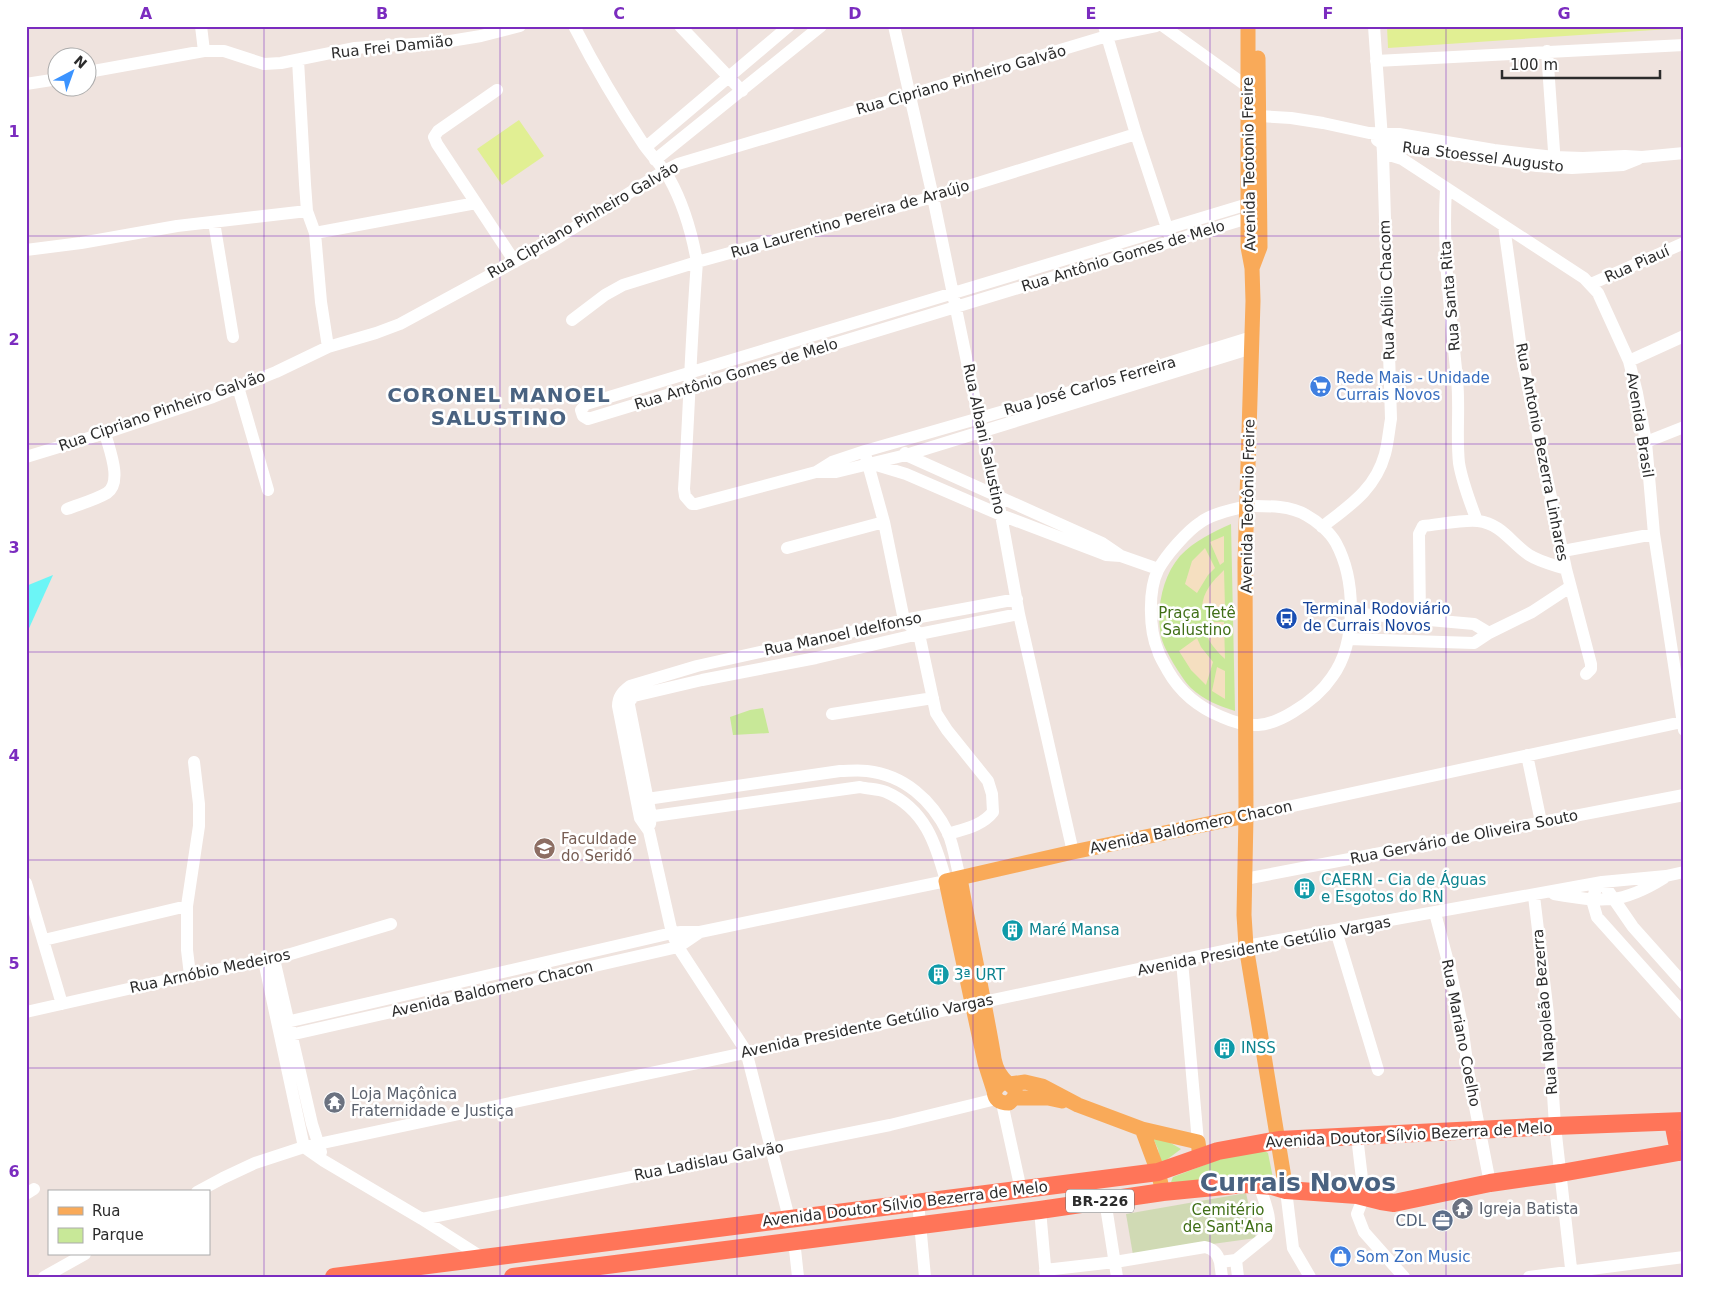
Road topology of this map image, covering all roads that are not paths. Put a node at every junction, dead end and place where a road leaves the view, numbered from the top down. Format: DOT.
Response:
graph roads {
  1 [pos="201,26"];
  2 [pos="520,26"];
  3 [pos="574,26"];
  4 [pos="680,26"];
  5 [pos="789,26"];
  6 [pos="821,26"];
  7 [pos="894,26"];
  8 [pos="1156,26"];
  9 [pos="1164,26"];
  10 [pos="1248,26"];
  11 [pos="1257,26"];
  12 [pos="1374,26"];
  13 [pos="1106,31"];
  14 [pos="1684,45"];
  15 [pos="204,51"];
  16 [pos="1547,51"];
  17 [pos="298,60"];
  18 [pos="1376,62"];
  19 [pos="98,70"];
  20 [pos="729,78"];
  21 [pos="48,81"];
  22 [pos="26,84"];
  23 [pos="1248,87"];
  24 [pos="497,90"];
  25 [pos="742,91"];
  26 [pos="909,96"];
  27 [pos="1258,116"];
  28 [pos="1136,134"];
  29 [pos="1383,143"];
  30 [pos="646,147"];
  31 [pos="1684,153"];
  32 [pos="655,160"];
  33 [pos="1555,162"];
  34 [pos="664,171"];
  35 [pos="1446,189"];
  36 [pos="933,197"];
  37 [pos="476,203"];
  38 [pos="308,210"];
  39 [pos="1248,211"];
  40 [pos="214,222"];
  41 [pos="1504,226"];
  42 [pos="1166,228"];
  43 [pos="315,233"];
  44 [pos="1171,242"];
  45 [pos="1684,243"];
  46 [pos="26,250"];
  47 [pos="1086,252"];
  48 [pos="515,262"];
  49 [pos="697,262"];
  50 [pos="1091,266"];
  51 [pos="1034,268"];
  52 [pos="1252,268"];
  53 [pos="1038,282"];
  54 [pos="1591,284"];
  55 [pos="953,293"];
  56 [pos="956,308"];
  57 [pos="890,312"];
  58 [pos="572,320"];
  59 [pos="894,326"];
  60 [pos="828,331"];
  61 [pos="1684,336"];
  62 [pos="233,337"];
  63 [pos="1252,343"];
  64 [pos="831,345"];
  65 [pos="328,347"];
  66 [pos="767,350"];
  67 [pos="1629,361"];
  68 [pos="770,363"];
  69 [pos="691,372"];
  70 [pos="238,387"];
  71 [pos="691,387"];
  72 [pos="979,418"];
  73 [pos="1684,427"];
  74 [pos="982,432"];
  75 [pos="105,433"];
  76 [pos="902,440"];
  77 [pos="1646,442"];
  78 [pos="865,451"];
  79 [pos="906,455"];
  80 [pos="26,457"];
  81 [pos="869,464"];
  82 [pos="816,472"];
  83 [pos="268,490"];
  84 [pos="997,496"];
  85 [pos="1247,506"];
  86 [pos="67,509"];
  87 [pos="1001,515"];
  88 [pos="1477,521"];
  89 [pos="884,522"];
  90 [pos="1322,527"];
  91 [pos="1654,534"];
  92 [pos="787,548"];
  93 [pos="1563,551"];
  94 [pos="1121,556"];
  95 [pos="1158,569"];
  96 [pos="1566,569"];
  97 [pos="1570,587"];
  98 [pos="1017,599"];
  99 [pos="1020,614"];
  100 [pos="1351,614"];
  101 [pos="1420,618"];
  102 [pos="911,627"];
  103 [pos="1489,633"];
  104 [pos="1348,639"];
  105 [pos="1586,674"];
  106 [pos="673,681"];
  107 [pos="933,698"];
  108 [pos="832,714"];
  109 [pos="1245,726"];
  110 [pos="1683,726"];
  111 [pos="1527,755"];
  112 [pos="194,762"];
  113 [pos="1684,795"];
  114 [pos="642,799"];
  115 [pos="1246,816"];
  116 [pos="646,817"];
  117 [pos="1541,822"];
  118 [pos="948,834"];
  119 [pos="1073,852"];
  120 [pos="1684,872"];
  121 [pos="1666,876"];
  122 [pos="1245,879"];
  123 [pos="953,880"];
  124 [pos="26,883"];
  125 [pos="1600,883"];
  126 [pos="1540,894"];
  127 [pos="1592,900"];
  128 [pos="1613,900"];
  129 [pos="187,906"];
  130 [pos="1435,913"];
  131 [pos="391,924"];
  132 [pos="1336,931"];
  133 [pos="700,932"];
  134 [pos="672,933"];
  135 [pos="44,940"];
  136 [pos="1246,946"];
  137 [pos="678,947"];
  138 [pos="269,960"];
  139 [pos="1182,961"];
  140 [pos="190,975"];
  141 [pos="1684,984"];
  142 [pos="979,1002"];
  143 [pos="62,1004"];
  144 [pos="1681,1008"];
  145 [pos="26,1012"];
  146 [pos="285,1030"];
  147 [pos="746,1052"];
  148 [pos="1378,1070"];
  149 [pos="1004,1093"];
  150 [pos="1678,1122"];
  151 [pos="1555,1126"];
  152 [pos="1142,1129"];
  153 [pos="1479,1130"];
  154 [pos="1357,1136"];
  155 [pos="1279,1140"];
  156 [pos="318,1145"];
  157 [pos="304,1147"];
  158 [pos="771,1148"];
  159 [pos="1199,1150"];
  160 [pos="1682,1152"];
  161 [pos="324,1161"];
  162 [pos="1158,1172"];
  163 [pos="1561,1173"];
  164 [pos="1490,1183"];
  165 [pos="1258,1184"];
  166 [pos="201,1190"];
  167 [pos="1021,1190"];
  168 [pos="1286,1190"];
  169 [pos="1163,1192"];
  170 [pos="1364,1196"];
  171 [pos="1106,1200"];
  172 [pos="918,1202"];
  173 [pos="1040,1210"];
  174 [pos="789,1218"];
  175 [pos="422,1219"];
  176 [pos="921,1224"];
  177 [pos="794,1240"];
  178 [pos="81,1256"];
  179 [pos="1684,1257"];
  180 [pos="483,1258"];
  181 [pos="1236,1260"];
  182 [pos="1115,1262"];
  183 [pos="1220,1262"];
  184 [pos="1045,1273"];
  185 [pos="1572,1274"];
  186 [pos="44,1277"];
  187 [pos="334,1277"];
  188 [pos="513,1277"];
  189 [pos="798,1277"];
  190 [pos="925,1277"];
  191 [pos="1117,1277"];
  192 [pos="1222,1277"];
  193 [pos="1238,1277"];
  194 [pos="1310,1277"];
  195 [pos="1404,1277"];
  196 [pos="1529,1277"];
  1 -- 15 [label="street"];
  2 -- 17 [label="street, Rua Frei Damião"];
  3 -- 30 [label="street"];
  4 -- 20 [label="street"];
  5 -- 20 [label="street"];
  6 -- 25 [label="street"];
  7 -- 26 [label="street, Rua Albani Salustino"];
  8 -- 13 [label="street, Rua Cipriano Pinheiro Galvão"];
  9 -- 23 [label="street"];
  10 -- 23 [label="main road, Avenida Teotonio Freire"];
  11 -- 27 [label="main road, Avenida Teotonio Freire"];
  12 -- 18 [label="street, Rua Abílio Chacom"];
  13 -- 26 [label="street, Rua Cipriano Pinheiro Galvão"];
  13 -- 28 [label="street"];
  14 -- 16 [label="street"];
  15 -- 17 [label="street, Rua Frei Damião"];
  15 -- 19 [label="street, Rua Frei Damião"];
  16 -- 18 [label="street"];
  16 -- 33 [label="street"];
  17 -- 38 [label="street"];
  18 -- 29 [label="street, Rua Abílio Chacom"];
  20 -- 25 [label="street"];
  20 -- 30 [label="street"];
  21 -- 22 [label="street"];
  23 -- 39 [label="main road, Avenida Teotonio Freire"];
  24 -- 37 [label="street"];
  25 -- 32 [label="street"];
  26 -- 34 [label="street, Rua Cipriano Pinheiro Galvão"];
  26 -- 36 [label="street, Rua Albani Salustino"];
  27 -- 29 [label="street, Avenida Brasil"];
  27 -- 52 [label="main road, Avenida Teotonio Freire"];
  28 -- 36 [label="street, Rua Laurentino Pereira de Araújo"];
  28 -- 42 [label="street"];
  29 -- 33 [label="street, Rua Stoessel Augusto"];
  29 -- 35 [label="street, Avenida Brasil"];
  29 -- 90 [label="street, Rua Abílio Chacom"];
  30 -- 32 [label="street"];
  31 -- 33 [label="street, Rua Stoessel Augusto"];
  32 -- 34 [label="street"];
  34 -- 48 [label="street, Rua Cipriano Pinheiro Galvão"];
  34 -- 49 [label="street"];
  35 -- 41 [label="street, Avenida Brasil"];
  35 -- 88 [label="street, Rua Santa Rita"];
  36 -- 49 [label="street, Rua Laurentino Pereira de Araújo"];
  36 -- 55 [label="street, Rua Albani Salustino"];
  37 -- 43 [label="street"];
  37 -- 48 [label="street"];
  38 -- 40 [label="street"];
  38 -- 43 [label="street"];
  39 -- 42 [label="street, Rua Antônio Gomes de Melo"];
  39 -- 44 [label="street, Rua Antônio Gomes de Melo"];
  39 -- 52 [label="main road, Avenida Teotonio Freire"];
  40 -- 46 [label="street"];
  40 -- 62 [label="street"];
  41 -- 54 [label="street, Avenida Brasil"];
  41 -- 93 [label="street, Rua Antonio Bezerra Linhares"];
  42 -- 44 [label="street"];
  42 -- 47 [label="street, Rua Antônio Gomes de Melo"];
  43 -- 65 [label="street"];
  44 -- 50 [label="street, Rua Antônio Gomes de Melo"];
  45 -- 54 [label="street, Rua Piauí"];
  47 -- 50 [label="street"];
  47 -- 51 [label="street, Rua Antônio Gomes de Melo"];
  48 -- 65 [label="street, Rua Cipriano Pinheiro Galvão"];
  49 -- 58 [label="street, Rua Laurentino Pereira de Araújo"];
  49 -- 69 [label="street"];
  50 -- 53 [label="street, Rua Antônio Gomes de Melo"];
  51 -- 53 [label="street"];
  51 -- 55 [label="street, Rua Antônio Gomes de Melo"];
  52 -- 63 [label="main road, Avenida Teotônio Freire"];
  53 -- 56 [label="street, Rua Antônio Gomes de Melo"];
  54 -- 67 [label="street, Avenida Brasil"];
  55 -- 56 [label="street, Rua Albani Salustino"];
  55 -- 57 [label="street, Rua Antônio Gomes de Melo"];
  56 -- 59 [label="street, Rua Antônio Gomes de Melo"];
  56 -- 72 [label="street, Rua Albani Salustino"];
  57 -- 59 [label="street"];
  57 -- 60 [label="street, Rua Antônio Gomes de Melo"];
  59 -- 64 [label="street, Rua Antônio Gomes de Melo"];
  60 -- 64 [label="street"];
  60 -- 66 [label="street, Rua Antônio Gomes de Melo"];
  61 -- 67 [label="street"];
  63 -- 72 [label="street, Rua José Carlos Ferreira"];
  63 -- 74 [label="street, Rua José Carlos Ferreira"];
  63 -- 85 [label="main road, Avenida Teotônio Freire"];
  64 -- 68 [label="street, Rua Antônio Gomes de Melo"];
  65 -- 70 [label="street, Rua Cipriano Pinheiro Galvão"];
  66 -- 68 [label="street"];
  66 -- 69 [label="street, Rua Antônio Gomes de Melo"];
  67 -- 77 [label="street, Avenida Brasil"];
  68 -- 71 [label="street, Rua Antônio Gomes de Melo"];
  69 -- 71 [label="street"];
  69 -- 71 [label="street, Rua Antônio Gomes de Melo"];
  70 -- 75 [label="street, Rua Cipriano Pinheiro Galvão"];
  70 -- 83 [label="street"];
  71 -- 82 [label="street, Rua José Carlos Ferreira"];
  72 -- 74 [label="street, Rua Albani Salustino"];
  72 -- 76 [label="street, Rua José Carlos Ferreira"];
  73 -- 77 [label="street"];
  74 -- 79 [label="street, Rua José Carlos Ferreira"];
  74 -- 84 [label="street, Rua Albani Salustino"];
  75 -- 80 [label="street, Rua Cipriano Pinheiro Galvão"];
  75 -- 86 [label="street"];
  76 -- 78 [label="street, Rua José Carlos Ferreira"];
  76 -- 79 [label="street"];
  77 -- 91 [label="street, Avenida Brasil"];
  78 -- 81 [label="street"];
  78 -- 82 [label="street, Rua José Carlos Ferreira"];
  79 -- 81 [label="street, Rua José Carlos Ferreira"];
  79 -- 84 [label="street"];
  81 -- 82 [label="street, Rua José Carlos Ferreira"];
  81 -- 87 [label="street"];
  81 -- 89 [label="street"];
  84 -- 87 [label="street, Rua Albani Salustino"];
  84 -- 94 [label="street"];
  85 -- 90 [label="street"];
  85 -- 95 [label="street"];
  85 -- 109 [label="main road, Avenida Teotônio Freire"];
  87 -- 94 [label="street"];
  87 -- 98 [label="street, Rua Albani Salustino"];
  88 -- 96 [label="street"];
  88 -- 101 [label="street"];
  89 -- 92 [label="street"];
  89 -- 102 [label="street"];
  90 -- 100 [label="street"];
  91 -- 93 [label="street"];
  91 -- 110 [label="street, Avenida Brasil"];
  93 -- 96 [label="street, Rua Antonio Bezerra Linhares"];
  94 -- 95 [label="street"];
  95 -- 109 [label="street"];
  96 -- 97 [label="street, Rua Antonio Bezerra Linhares"];
  97 -- 103 [label="street"];
  97 -- 105 [label="street, Rua Antonio Bezerra Linhares"];
  98 -- 99 [label="street, Rua Albani Salustino"];
  98 -- 102 [label="street, Rua Manoel Idelfonso"];
  99 -- 102 [label="street, Rua Manoel Idelfonso"];
  99 -- 119 [label="street, Rua Albani Salustino"];
  100 -- 101 [label="street"];
  100 -- 104 [label="street"];
  101 -- 103 [label="street"];
  102 -- 106 [label="street, Rua Manoel Idelfonso"];
  102 -- 106 [label="street, Rua Manoel Idelfonso"];
  102 -- 107 [label="street"];
  103 -- 104 [label="street"];
  104 -- 109 [label="street"];
  106 -- 114 [label="street"];
  107 -- 108 [label="street"];
  107 -- 118 [label="street"];
  109 -- 115 [label="main road, Avenida Teotônio Freire"];
  110 -- 111 [label="street, Avenida Baldomero Chacon"];
  111 -- 115 [label="street, Avenida Baldomero Chacon"];
  111 -- 117 [label="street"];
  112 -- 129 [label="street"];
  113 -- 117 [label="street, Rua Gervário de Oliveira Souto"];
  114 -- 116 [label="street"];
  114 -- 118 [label="street"];
  115 -- 119 [label="main road, Avenida Baldomero Chacon"];
  115 -- 122 [label="main road, Avenida Teotônio Freire"];
  116 -- 123 [label="street"];
  116 -- 134 [label="street"];
  117 -- 122 [label="street, Rua Gervário de Oliveira Souto"];
  118 -- 123 [label="street"];
  119 -- 123 [label="main road, Avenida Baldomero Chacon"];
  120 -- 121 [label="street, Avenida Presidente Getúlio Vargas"];
  121 -- 125 [label="street, Avenida Presidente Getúlio Vargas"];
  121 -- 128 [label="street, Avenida Presidente Getúlio Vargas"];
  122 -- 136 [label="main road, Avenida Teotônio Freire"];
  123 -- 133 [label="street, Avenida Baldomero Chacon"];
  123 -- 142 [label="main road"];
  124 -- 135 [label="street"];
  125 -- 126 [label="street, Avenida Presidente Getúlio Vargas"];
  125 -- 127 [label="street"];
  125 -- 128 [label="street"];
  126 -- 127 [label="street, Avenida Presidente Getúlio Vargas"];
  126 -- 130 [label="street, Avenida Presidente Getúlio Vargas"];
  126 -- 151 [label="street, Rua Napoleão Bezerra"];
  127 -- 128 [label="street, Avenida Presidente Getúlio Vargas"];
  127 -- 144 [label="street"];
  128 -- 141 [label="street"];
  129 -- 135 [label="street"];
  129 -- 140 [label="street"];
  130 -- 132 [label="street, Avenida Presidente Getúlio Vargas"];
  130 -- 153 [label="street, Rua Mariano Coelho"];
  131 -- 138 [label="street, Rua Arnóbio Medeiros"];
  132 -- 136 [label="street, Avenida Presidente Getúlio Vargas"];
  132 -- 148 [label="street"];
  133 -- 134 [label="street, Avenida Baldomero Chacon"];
  133 -- 137 [label="street, Avenida Baldomero Chacon"];
  134 -- 137 [label="street"];
  134 -- 146 [label="street, Avenida Baldomero Chacon"];
  135 -- 143 [label="street"];
  136 -- 139 [label="street, Avenida Presidente Getúlio Vargas"];
  136 -- 155 [label="main road, Avenida Teotônio Freire"];
  137 -- 146 [label="street, Avenida Baldomero Chacon"];
  137 -- 147 [label="street"];
  138 -- 140 [label="street, Rua Arnóbio Medeiros"];
  138 -- 146 [label="street"];
  139 -- 142 [label="street, Avenida Presidente Getúlio Vargas"];
  139 -- 159 [label="street"];
  140 -- 143 [label="street, Rua Arnóbio Medeiros"];
  142 -- 147 [label="street, Avenida Presidente Getúlio Vargas"];
  142 -- 149 [label="main road"];
  143 -- 145 [label="street, Rua Arnóbio Medeiros"];
  146 -- 156 [label="street"];
  146 -- 157 [label="street"];
  147 -- 156 [label="street, Avenida Presidente Getúlio Vargas"];
  147 -- 158 [label="street"];
  149 -- 152 [label="main road"];
  149 -- 158 [label="street, Rua Ladislau Galvão"];
  149 -- 167 [label="street"];
  150 -- 151 [label="highway, Avenida Doutor Sílvio Bezerra de Melo / BR-226"];
  150 -- 160 [label="highway"];
  151 -- 153 [label="highway, Avenida Doutor Sílvio Bezerra de Melo / BR-226"];
  151 -- 163 [label="street, Rua Napoleão Bezerra"];
  152 -- 159 [label="main road"];
  152 -- 162 [label="main road"];
  153 -- 154 [label="highway, Avenida Doutor Sílvio Bezerra de Melo / BR-226"];
  153 -- 164 [label="street, Rua Mariano Coelho"];
  154 -- 155 [label="highway, Avenida Doutor Sílvio Bezerra de Melo / BR-226"];
  154 -- 170 [label="street"];
  155 -- 159 [label="highway, Avenida Doutor Sílvio Bezerra de Melo / BR-226"];
  155 -- 168 [label="main road, Avenida Teotônio Freire"];
  156 -- 157 [label="street, Avenida Presidente Getúlio Vargas"];
  156 -- 161 [label="street"];
  157 -- 161 [label="street"];
  157 -- 166 [label="street, Avenida Presidente Getúlio Vargas"];
  158 -- 174 [label="street"];
  158 -- 175 [label="street, Rua Ladislau Galvão"];
  159 -- 162 [label="highway, Avenida Doutor Sílvio Bezerra de Melo / BR-226"];
  160 -- 163 [label="highway, Avenida Doutor Sílvio Bezerra de Melo / BR-226"];
  161 -- 175 [label="street"];
  162 -- 167 [label="highway, Avenida Doutor Sílvio Bezerra de Melo / BR-226"];
  162 -- 169 [label="main road"];
  163 -- 164 [label="highway, Avenida Doutor Sílvio Bezerra de Melo / BR-226"];
  163 -- 185 [label="street, Rua Napoleão Bezerra"];
  164 -- 170 [label="highway, Avenida Doutor Sílvio Bezerra de Melo / BR-226"];
  165 -- 168 [label="highway, Avenida Doutor Sílvio Bezerra de Melo / BR-226"];
  165 -- 169 [label="highway, Avenida Doutor Sílvio Bezerra de Melo / BR-226"];
  165 -- 181 [label="street"];
  167 -- 172 [label="highway, Avenida Doutor Sílvio Bezerra de Melo / BR-226"];
  168 -- 170 [label="highway, Avenida Doutor Sílvio Bezerra de Melo / BR-226"];
  168 -- 194 [label="street"];
  169 -- 171 [label="highway, Avenida Doutor Sílvio Bezerra de Melo / BR-226"];
  170 -- 195 [label="street"];
  171 -- 173 [label="highway, Avenida Doutor Sílvio Bezerra de Melo / BR-226"];
  171 -- 182 [label="street"];
  172 -- 174 [label="highway, Avenida Doutor Sílvio Bezerra de Melo / BR-226"];
  172 -- 176 [label="street"];
  173 -- 176 [label="highway, Avenida Doutor Sílvio Bezerra de Melo / BR-226"];
  173 -- 184 [label="street"];
  174 -- 180 [label="highway, Avenida Doutor Sílvio Bezerra de Melo / BR-226"];
  175 -- 180 [label="street"];
  176 -- 177 [label="highway, Avenida Doutor Sílvio Bezerra de Melo / BR-226"];
  176 -- 190 [label="street"];
  177 -- 188 [label="highway, Avenida Doutor Sílvio Bezerra de Melo / BR-226"];
  177 -- 189 [label="street"];
  178 -- 186 [label="street"];
  179 -- 185 [label="street"];
  180 -- 187 [label="highway, Avenida Doutor Sílvio Bezerra de Melo / BR-226"];
  181 -- 183 [label="street"];
  181 -- 193 [label="street"];
  182 -- 183 [label="street"];
  182 -- 184 [label="street"];
  182 -- 191 [label="street"];
  183 -- 192 [label="street"];
  185 -- 196 [label="street"];
}
